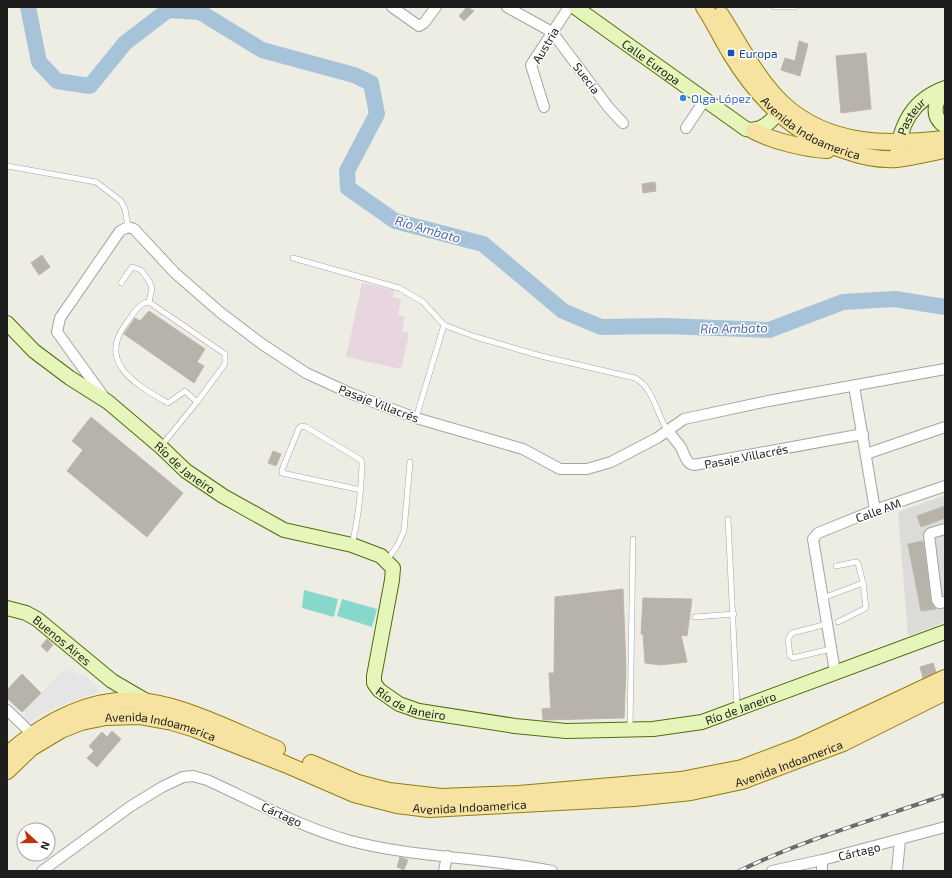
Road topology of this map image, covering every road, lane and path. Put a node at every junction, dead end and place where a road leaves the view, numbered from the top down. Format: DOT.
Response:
graph roads {
  1 [pos="392,7"];
  2 [pos="436,7"];
  3 [pos="507,7"];
  4 [pos="568,7"];
  5 [pos="575,7"];
  6 [pos="704,7"];
  7 [pos="716,7"];
  8 [pos="776,7"];
  9 [pos="795,7"];
  10 [pos="552,32"];
  11 [pos="945,88"];
  12 [pos="945,91"];
  13 [pos="704,101"];
  14 [pos="544,108"];
  15 [pos="781,109"];
  16 [pos="623,122"];
  17 [pos="945,126"];
  18 [pos="686,128"];
  19 [pos="754,131"];
  20 [pos="945,139"];
  21 [pos="840,149"];
  22 [pos="945,150"];
  23 [pos="897,151"];
  24 [pos="7,166"];
  25 [pos="128,227"];
  26 [pos="293,258"];
  27 [pos="121,283"];
  28 [pos="149,302"];
  29 [pos="7,323"];
  30 [pos="444,325"];
  31 [pos="945,369"];
  32 [pos="854,386"];
  33 [pos="108,402"];
  34 [pos="197,402"];
  35 [pos="416,418"];
  36 [pos="945,427"];
  37 [pos="668,431"];
  38 [pos="863,434"];
  39 [pos="161,447"];
  40 [pos="866,454"];
  41 [pos="410,462"];
  42 [pos="945,486"];
  43 [pos="360,490"];
  44 [pos="875,510"];
  45 [pos="728,519"];
  46 [pos="945,529"];
  47 [pos="633,539"];
  48 [pos="352,545"];
  49 [pos="387,561"];
  50 [pos="836,566"];
  51 [pos="863,583"];
  52 [pos="823,598"];
  53 [pos="945,602"];
  54 [pos="7,608"];
  55 [pos="734,614"];
  56 [pos="695,617"];
  57 [pos="838,622"];
  58 [pos="827,624"];
  59 [pos="945,632"];
  60 [pos="831,649"];
  61 [pos="835,672"];
  62 [pos="945,678"];
  63 [pos="112,681"];
  64 [pos="945,692"];
  65 [pos="109,702"];
  66 [pos="148,702"];
  67 [pos="737,709"];
  68 [pos="7,710"];
  69 [pos="630,730"];
  70 [pos="32,734"];
  71 [pos="7,755"];
  72 [pos="7,771"];
  73 [pos="945,827"];
  74 [pos="900,840"];
  75 [pos="447,856"];
  76 [pos="822,860"];
  77 [pos="42,871"];
  78 [pos="444,871"];
  79 [pos="552,871"];
  80 [pos="772,871"];
  81 [pos="822,871"];
  82 [pos="897,871"];
  1 -- 2 [label="street"];
  3 -- 10 [label="street"];
  4 -- 10 [label="street, Austria"];
  5 -- 13 [label="street, Calle Europa"];
  6 -- 15 [label="main road, Avenida Indoamerica"];
  7 -- 15 [label="main road, Avenida Indoamerica"];
  8 -- 9 [label="lane"];
  10 -- 14 [label="street, Austria"];
  10 -- 16 [label="street, Suecia"];
  11 -- 23 [label="street, Pasteur"];
  12 -- 17 [label="street"];
  13 -- 18 [label="street"];
  13 -- 19 [label="street, Calle Europa"];
  15 -- 19 [label="street"];
  15 -- 21 [label="main road, Avenida Indoamerica"];
  15 -- 23 [label="main road, Avenida Indoamerica"];
  19 -- 21 [label="main road"];
  20 -- 23 [label="main road, Avenida Indoamerica"];
  21 -- 23 [label="main road, Avenida Indoamerica"];
  22 -- 23 [label="main road, Avenida Indoamerica"];
  24 -- 25 [label="lane"];
  25 -- 33 [label="street"];
  25 -- 35 [label="street, Pasaje Villacrés"];
  26 -- 30 [label="lane"];
  27 -- 28 [label="lane"];
  28 -- 34 [label="lane"];
  28 -- 34 [label="lane"];
  29 -- 33 [label="street, Río de Janeiro"];
  30 -- 35 [label="lane"];
  30 -- 37 [label="lane"];
  31 -- 32 [label="street"];
  32 -- 37 [label="street"];
  32 -- 38 [label="street"];
  33 -- 39 [label="street, Río de Janeiro"];
  34 -- 39 [label="lane"];
  35 -- 37 [label="street, Pasaje Villacrés"];
  36 -- 40 [label="street"];
  37 -- 38 [label="street, Pasaje Villacrés"];
  38 -- 40 [label="street"];
  39 -- 48 [label="street, Río de Janeiro"];
  40 -- 44 [label="street"];
  41 -- 49 [label="lane"];
  42 -- 44 [label="street, Calle AM"];
  43 -- 43 [label="lane"];
  43 -- 48 [label="lane"];
  44 -- 52 [label="street, Calle AM"];
  45 -- 55 [label="lane"];
  46 -- 53 [label="street"];
  47 -- 69 [label="lane"];
  48 -- 49 [label="street, Río de Janeiro"];
  49 -- 69 [label="street, Río de Janeiro"];
  50 -- 51 [label="lane"];
  51 -- 52 [label="lane"];
  51 -- 57 [label="lane"];
  52 -- 58 [label="street"];
  54 -- 63 [label="street, Buenos Aires"];
  55 -- 56 [label="lane"];
  55 -- 67 [label="lane"];
  58 -- 60 [label="street"];
  58 -- 60 [label="lane"];
  59 -- 61 [label="street, Río de Janeiro"];
  60 -- 61 [label="street"];
  61 -- 67 [label="street, Río de Janeiro"];
  62 -- 66 [label="main road, Avenida Indoamerica"];
  63 -- 65 [label="street"];
  63 -- 66 [label="street, Buenos Aires"];
  64 -- 72 [label="main road, Avenida Indoamerica"];
  65 -- 66 [label="main road, Avenida Indoamerica"];
  65 -- 70 [label="main road, Avenida Indoamerica"];
  67 -- 69 [label="street, Río de Janeiro"];
  68 -- 70 [label="street"];
  70 -- 71 [label="main road, Avenida Indoamerica"];
  73 -- 74 [label="street, Cártago"];
  74 -- 76 [label="street, Cártago"];
  74 -- 82 [label="street"];
  75 -- 77 [label="street, Cártago"];
  75 -- 78 [label="street"];
  75 -- 79 [label="street, Cártago"];
  76 -- 80 [label="street, Cártago"];
  76 -- 81 [label="street"];
}
